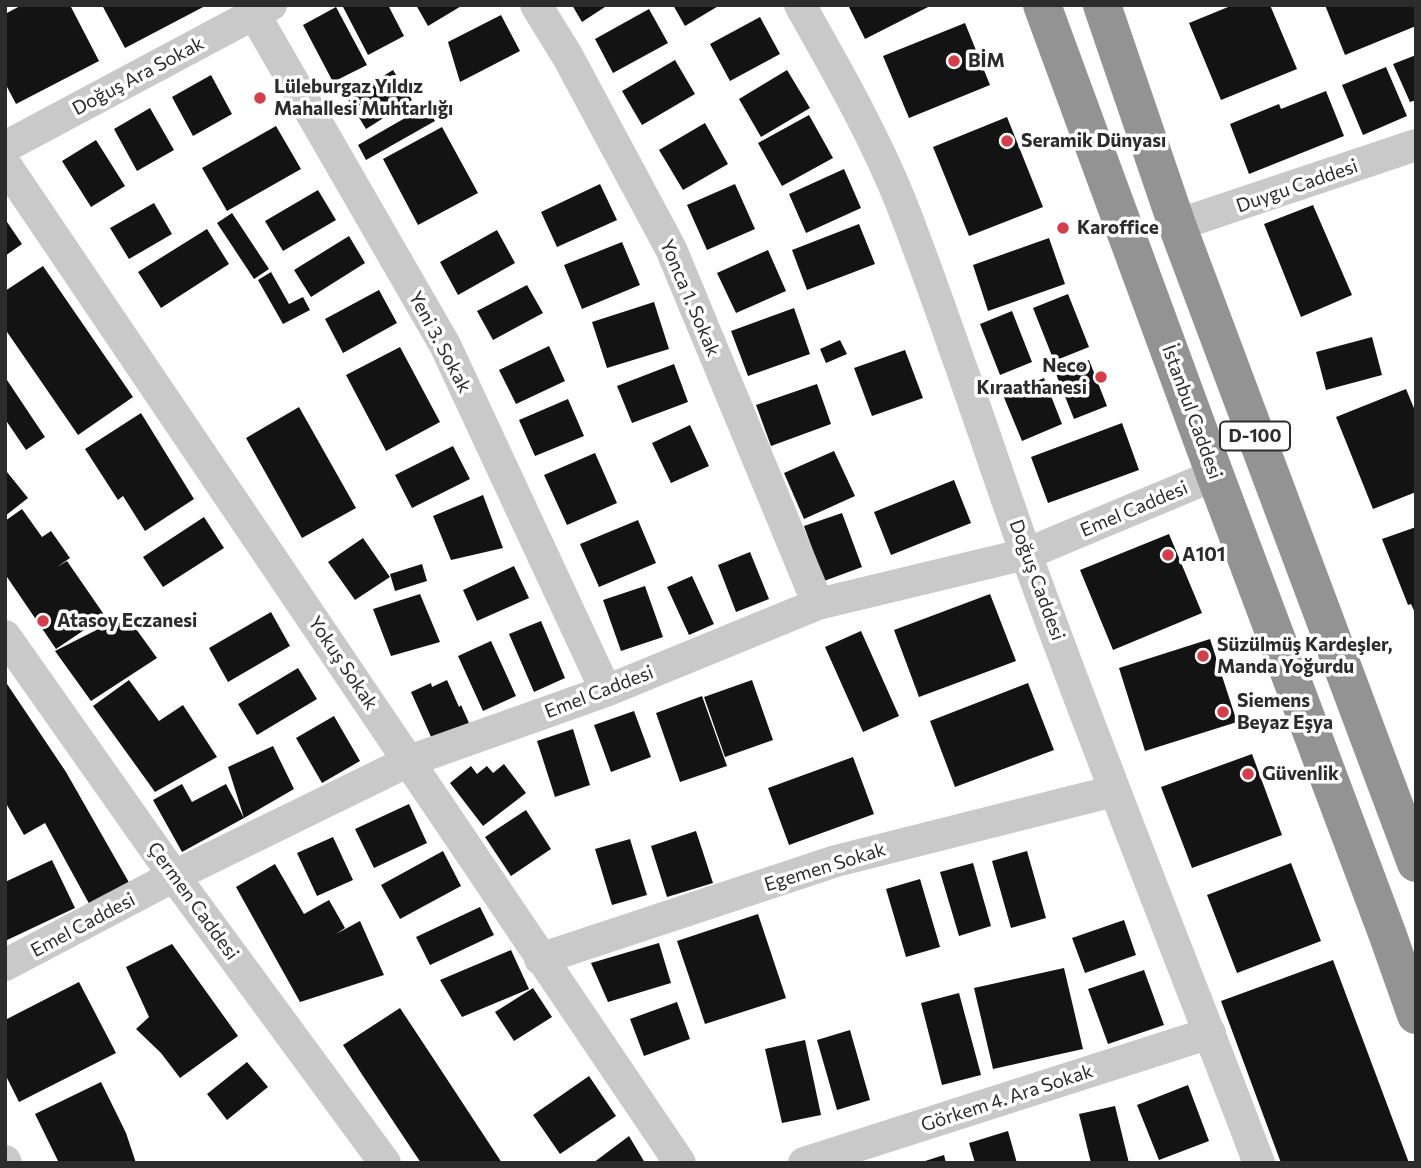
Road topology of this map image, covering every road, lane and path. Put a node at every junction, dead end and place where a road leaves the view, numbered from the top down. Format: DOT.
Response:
graph roads {
  1 [pos="537,5"];
  2 [pos="800,5"];
  3 [pos="1042,5"];
  4 [pos="1102,5"];
  5 [pos="258,8"];
  6 [pos="1416,145"];
  7 [pos="5,146"];
  8 [pos="5,164"];
  9 [pos="1177,225"];
  10 [pos="1214,475"];
  11 [pos="1026,554"];
  12 [pos="818,604"];
  13 [pos="5,636"];
  14 [pos="606,691"];
  15 [pos="409,761"];
  16 [pos="1114,791"];
  17 [pos="1416,863"];
  18 [pos="174,876"];
  19 [pos="540,959"];
  20 [pos="5,965"];
  21 [pos="1416,1015"];
  22 [pos="1210,1033"];
  23 [pos="385,1163"];
  24 [pos="680,1163"];
  25 [pos="804,1163"];
  26 [pos="1259,1163"];
  1 -- 12 [label="street, Yonca 1. Sokak"];
  2 -- 11 [label="street, Doğuş Caddesi"];
  3 -- 10 [label="highway, İstanbul Caddesi / D-100"];
  4 -- 9 [label="highway, D-100"];
  5 -- 7 [label="street, Doğuş Ara Sokak"];
  5 -- 14 [label="street, Yeni 3. Sokak"];
  6 -- 9 [label="street, Duygu Caddesi"];
  8 -- 15 [label="street, Yokuş Sokak"];
  9 -- 17 [label="highway, D-100"];
  10 -- 11 [label="street, Emel Caddesi"];
  10 -- 21 [label="highway, İstanbul Caddesi / D-100"];
  11 -- 12 [label="street, Emel Caddesi"];
  11 -- 16 [label="street, Doğuş Caddesi"];
  12 -- 14 [label="street, Emel Caddesi"];
  13 -- 18 [label="street, Çermen Caddesi"];
  14 -- 15 [label="street, Emel Caddesi"];
  15 -- 18 [label="street, Emel Caddesi"];
  15 -- 19 [label="street, Yokuş Sokak"];
  16 -- 19 [label="street, Egemen Sokak"];
  16 -- 22 [label="street, Doğuş Caddesi"];
  18 -- 20 [label="street, Emel Caddesi"];
  18 -- 23 [label="street, Çermen Caddesi"];
  19 -- 24 [label="street, Yokuş Sokak"];
  22 -- 25 [label="street, Görkem 4. Ara Sokak"];
  22 -- 26 [label="street, Doğuş Caddesi"];
}
